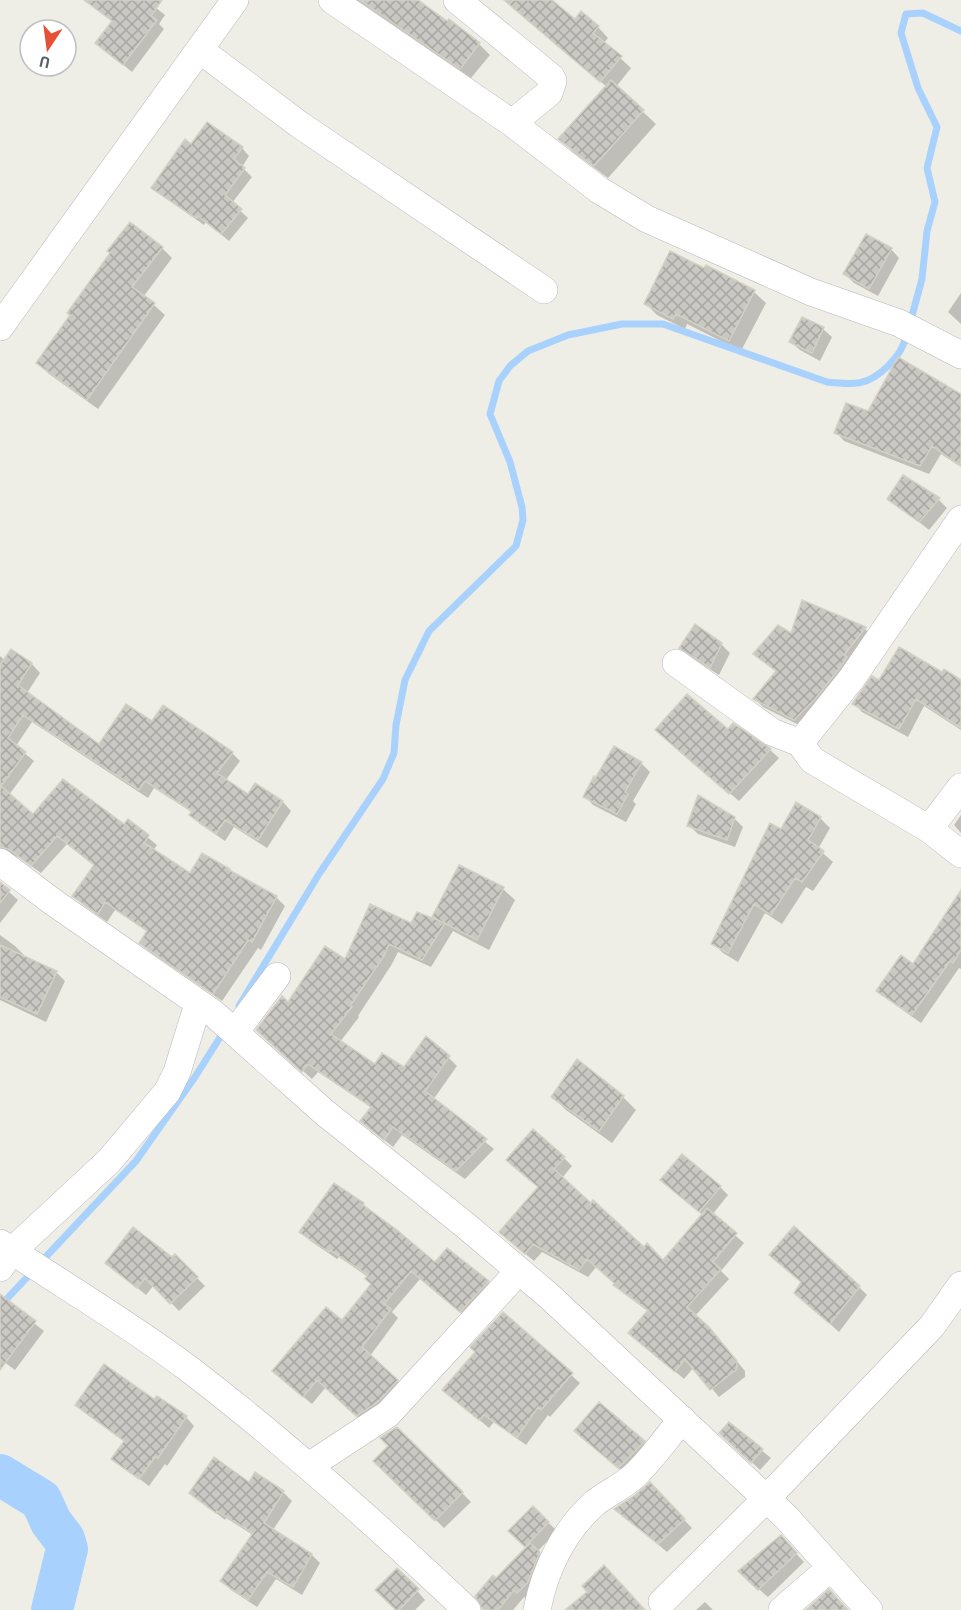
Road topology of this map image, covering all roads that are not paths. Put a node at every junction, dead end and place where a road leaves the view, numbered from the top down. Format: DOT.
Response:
graph roads {
  1 [pos="235,0"];
  2 [pos="332,0"];
  3 [pos="457,0"];
  4 [pos="200,50"];
  5 [pos="512,123"];
  6 [pos="544,290"];
  7 [pos="0,327"];
  8 [pos="961,355"];
  9 [pos="961,519"];
  10 [pos="676,663"];
  11 [pos="800,743"];
  12 [pos="961,787"];
  13 [pos="929,829"];
  14 [pos="961,854"];
  15 [pos="0,862"];
  16 [pos="277,976"];
  17 [pos="219,1020"];
  18 [pos="18,1260"];
  19 [pos="519,1271"];
  20 [pos="961,1285"];
  21 [pos="682,1419"];
  22 [pos="309,1466"];
  23 [pos="766,1499"];
  24 [pos="830,1568"];
  25 [pos="662,1602"];
  26 [pos="467,1610"];
  27 [pos="537,1610"];
  28 [pos="782,1610"];
  29 [pos="869,1610"];
  1 -- 4 [label="street"];
  2 -- 5 [label="street"];
  3 -- 5 [label="street"];
  4 -- 6 [label="street"];
  4 -- 7 [label="street"];
  5 -- 8 [label="street"];
  9 -- 11 [label="street"];
  10 -- 11 [label="street"];
  11 -- 13 [label="street"];
  12 -- 13 [label="street"];
  13 -- 14 [label="street"];
  15 -- 17 [label="street"];
  16 -- 17 [label="street"];
  17 -- 18 [label="street"];
  17 -- 19 [label="street"];
  18 -- 22 [label="street"];
  19 -- 21 [label="street"];
  19 -- 22 [label="street"];
  20 -- 23 [label="street"];
  21 -- 23 [label="street"];
  21 -- 27 [label="street"];
  22 -- 26 [label="street"];
  23 -- 24 [label="street"];
  23 -- 25 [label="street"];
  24 -- 28 [label="street"];
  24 -- 29 [label="street"];
}
